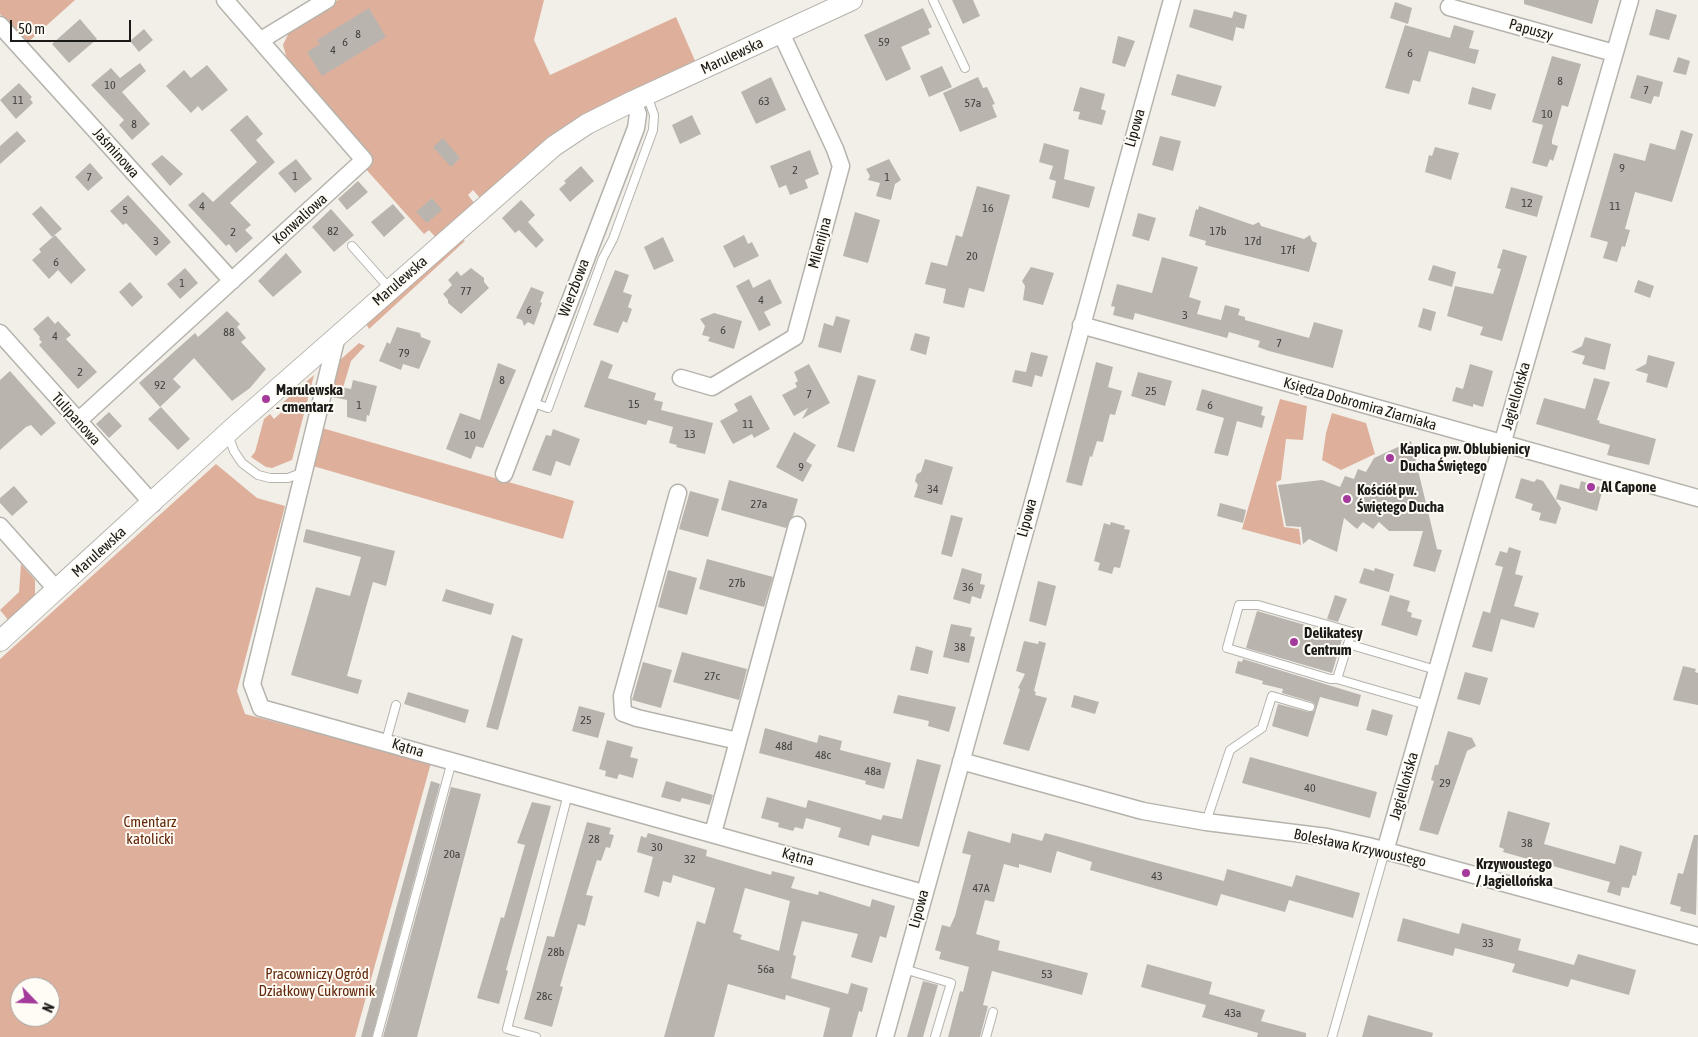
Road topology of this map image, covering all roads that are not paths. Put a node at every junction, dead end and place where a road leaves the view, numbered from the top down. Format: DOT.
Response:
graph roads {
  1 [pos="225,0"];
  2 [pos="327,0"];
  3 [pos="852,0"];
  4 [pos="933,0"];
  5 [pos="1172,0"];
  6 [pos="1630,0"];
  7 [pos="1449,7"];
  8 [pos="0,25"];
  9 [pos="781,33"];
  10 [pos="261,40"];
  11 [pos="1614,53"];
  12 [pos="965,68"];
  13 [pos="640,98"];
  14 [pos="352,246"];
  15 [pos="232,281"];
  16 [pos="390,290"];
  17 [pos="1081,325"];
  18 [pos="0,333"];
  19 [pos="337,336"];
  20 [pos="681,378"];
  21 [pos="78,421"];
  22 [pos="228,433"];
  23 [pos="1502,444"];
  24 [pos="304,472"];
  25 [pos="504,474"];
  26 [pos="678,493"];
  27 [pos="1698,498"];
  28 [pos="153,504"];
  29 [pos="798,525"];
  30 [pos="0,526"];
  31 [pos="57,590"];
  32 [pos="0,641"];
  33 [pos="1348,644"];
  34 [pos="1436,670"];
  35 [pos="1337,679"];
  36 [pos="1427,704"];
  37 [pos="396,705"];
  38 [pos="1310,707"];
  39 [pos="386,741"];
  40 [pos="738,741"];
  41 [pos="452,761"];
  42 [pos="961,761"];
  43 [pos="568,794"];
  44 [pos="1206,822"];
  45 [pos="713,834"];
  46 [pos="1385,851"];
  47 [pos="923,893"];
  48 [pos="1698,936"];
  49 [pos="903,968"];
  50 [pos="993,1012"];
  51 [pos="377,1037"];
  52 [pos="536,1037"];
  53 [pos="884,1037"];
  54 [pos="935,1037"];
  55 [pos="986,1037"];
  56 [pos="1332,1037"];
  1 -- 10 [label="street, Konwaliowa"];
  2 -- 10 [label="street"];
  3 -- 9 [label="street, Marulewska"];
  4 -- 12 [label="lane"];
  5 -- 17 [label="street, Lipowa"];
  6 -- 11 [label="street, Jagiellońska"];
  7 -- 11 [label="street, Papuszy"];
  8 -- 15 [label="street, Jaśminowa"];
  9 -- 13 [label="street, Marulewska"];
  9 -- 20 [label="street, Milenijna"];
  10 -- 15 [label="street, Konwaliowa"];
  11 -- 23 [label="street, Jagiellońska"];
  13 -- 16 [label="street, Marulewska"];
  13 -- 25 [label="street, Wierzbowa"];
  14 -- 16 [label="lane"];
  15 -- 21 [label="street, Konwaliowa"];
  16 -- 19 [label="street, Marulewska"];
  17 -- 23 [label="street, Księdza Dobromira Ziarniaka"];
  17 -- 42 [label="street, Lipowa"];
  18 -- 21 [label="street, Tulipanowa"];
  19 -- 22 [label="street, Marulewska"];
  19 -- 24 [label="street, Kątna"];
  21 -- 28 [label="street, Tulipanowa"];
  22 -- 24 [label="lane"];
  22 -- 28 [label="street, Marulewska"];
  23 -- 27 [label="street, Księdza Dobromira Ziarniaka"];
  23 -- 34 [label="street, Jagiellońska"];
  24 -- 39 [label="street, Kątna"];
  26 -- 40 [label="street"];
  28 -- 31 [label="street, Marulewska"];
  29 -- 40 [label="street"];
  30 -- 31 [label="street"];
  31 -- 32 [label="street, Marulewska"];
  33 -- 34 [label="lane"];
  33 -- 35 [label="lane"];
  33 -- 35 [label="lane"];
  34 -- 36 [label="street, Jagiellońska"];
  35 -- 36 [label="lane"];
  36 -- 46 [label="street, Jagiellońska"];
  37 -- 39 [label="lane"];
  38 -- 44 [label="lane"];
  39 -- 41 [label="street, Kątna"];
  40 -- 45 [label="street"];
  41 -- 43 [label="street, Kątna"];
  41 -- 51 [label="lane"];
  42 -- 44 [label="street, Bolesława Krzywoustego"];
  42 -- 47 [label="street, Lipowa"];
  43 -- 45 [label="street, Kątna"];
  43 -- 52 [label="lane"];
  44 -- 46 [label="street, Bolesława Krzywoustego"];
  45 -- 47 [label="street, Kątna"];
  46 -- 48 [label="street, Bolesława Krzywoustego"];
  46 -- 56 [label="lane"];
  47 -- 49 [label="street, Lipowa"];
  49 -- 53 [label="street, Lipowa"];
  49 -- 54 [label="lane"];
  50 -- 55 [label="lane"];
}
